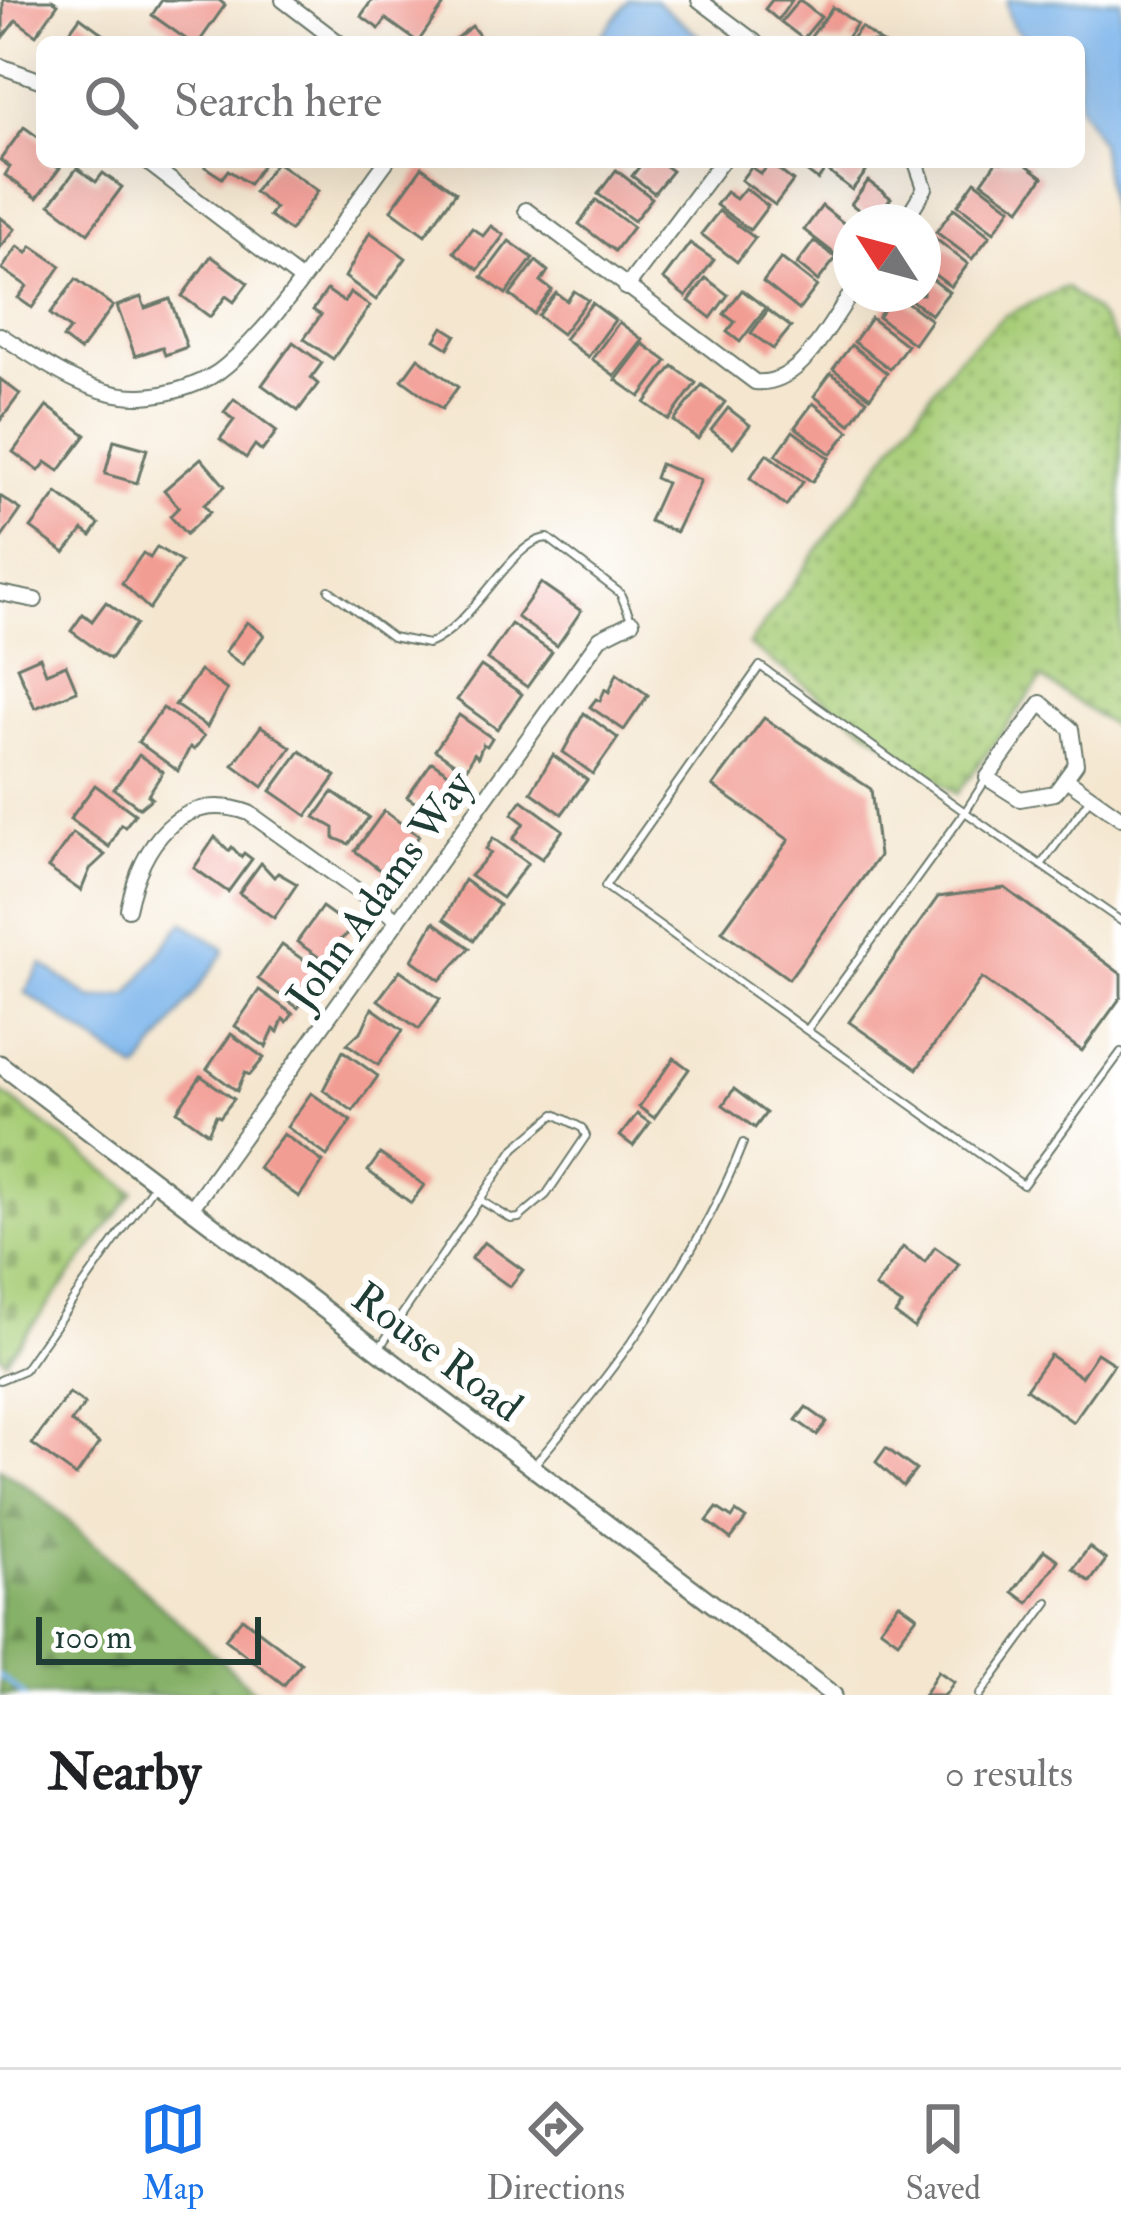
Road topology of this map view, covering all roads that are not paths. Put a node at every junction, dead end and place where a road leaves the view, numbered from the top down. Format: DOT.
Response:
graph roads {
  1 [pos="283,0"];
  2 [pos="699,0"];
  3 [pos="330,36"];
  4 [pos="747,36"];
  5 [pos="0,66"];
  6 [pos="36,79"];
  7 [pos="155,168"];
  8 [pos="382,168"];
  9 [pos="716,168"];
  10 [pos="918,168"];
  11 [pos="915,204"];
  12 [pos="526,210"];
  13 [pos="299,278"];
  14 [pos="626,288"];
  15 [pos="838,312"];
  16 [pos="0,335"];
  17 [pos="328,590"];
  18 [pos="0,593"];
  19 [pos="35,600"];
  20 [pos="632,622"];
  21 [pos="987,778"];
  22 [pos="1069,781"];
  23 [pos="1091,797"];
  24 [pos="965,812"];
  25 [pos="1121,818"];
  26 [pos="1041,865"];
  27 [pos="128,909"];
  28 [pos="398,920"];
  29 [pos="1121,921"];
  30 [pos="807,1030"];
  31 [pos="1121,1052"];
  32 [pos="0,1064"];
  33 [pos="743,1143"];
  34 [pos="156,1182"];
  35 [pos="480,1200"];
  36 [pos="191,1209"];
  37 [pos="378,1350"];
  38 [pos="0,1380"];
  39 [pos="532,1468"];
  40 [pos="1048,1602"];
  41 [pos="833,1695"];
  42 [pos="980,1695"];
  1 -- 3 [label="street"];
  2 -- 4 [label="street"];
  5 -- 6 [label="street"];
  7 -- 13 [label="street"];
  8 -- 13 [label="street"];
  9 -- 14 [label="street"];
  10 -- 11 [label="street"];
  12 -- 14 [label="street"];
  13 -- 16 [label="street"];
  14 -- 15 [label="street"];
  17 -- 20 [label="lane"];
  18 -- 19 [label="street"];
  20 -- 28 [label="street, John Adams Way"];
  21 -- 22 [label="street"];
  21 -- 22 [label="street"];
  21 -- 24 [label="lane"];
  22 -- 23 [label="street"];
  23 -- 25 [label="street"];
  23 -- 26 [label="lane"];
  24 -- 26 [label="lane"];
  24 -- 30 [label="lane"];
  24 -- 30 [label="lane"];
  26 -- 29 [label="lane"];
  27 -- 28 [label="street"];
  28 -- 36 [label="street, John Adams Way"];
  30 -- 31 [label="lane"];
  32 -- 34 [label="street, Rouse Road"];
  33 -- 39 [label="lane"];
  34 -- 36 [label="street, Rouse Road"];
  34 -- 38 [label="lane"];
  35 -- 35 [label="lane"];
  35 -- 37 [label="lane"];
  36 -- 37 [label="street, Rouse Road"];
  37 -- 39 [label="street, Rouse Road"];
  39 -- 41 [label="street, Rouse Road"];
  40 -- 42 [label="lane"];
}
